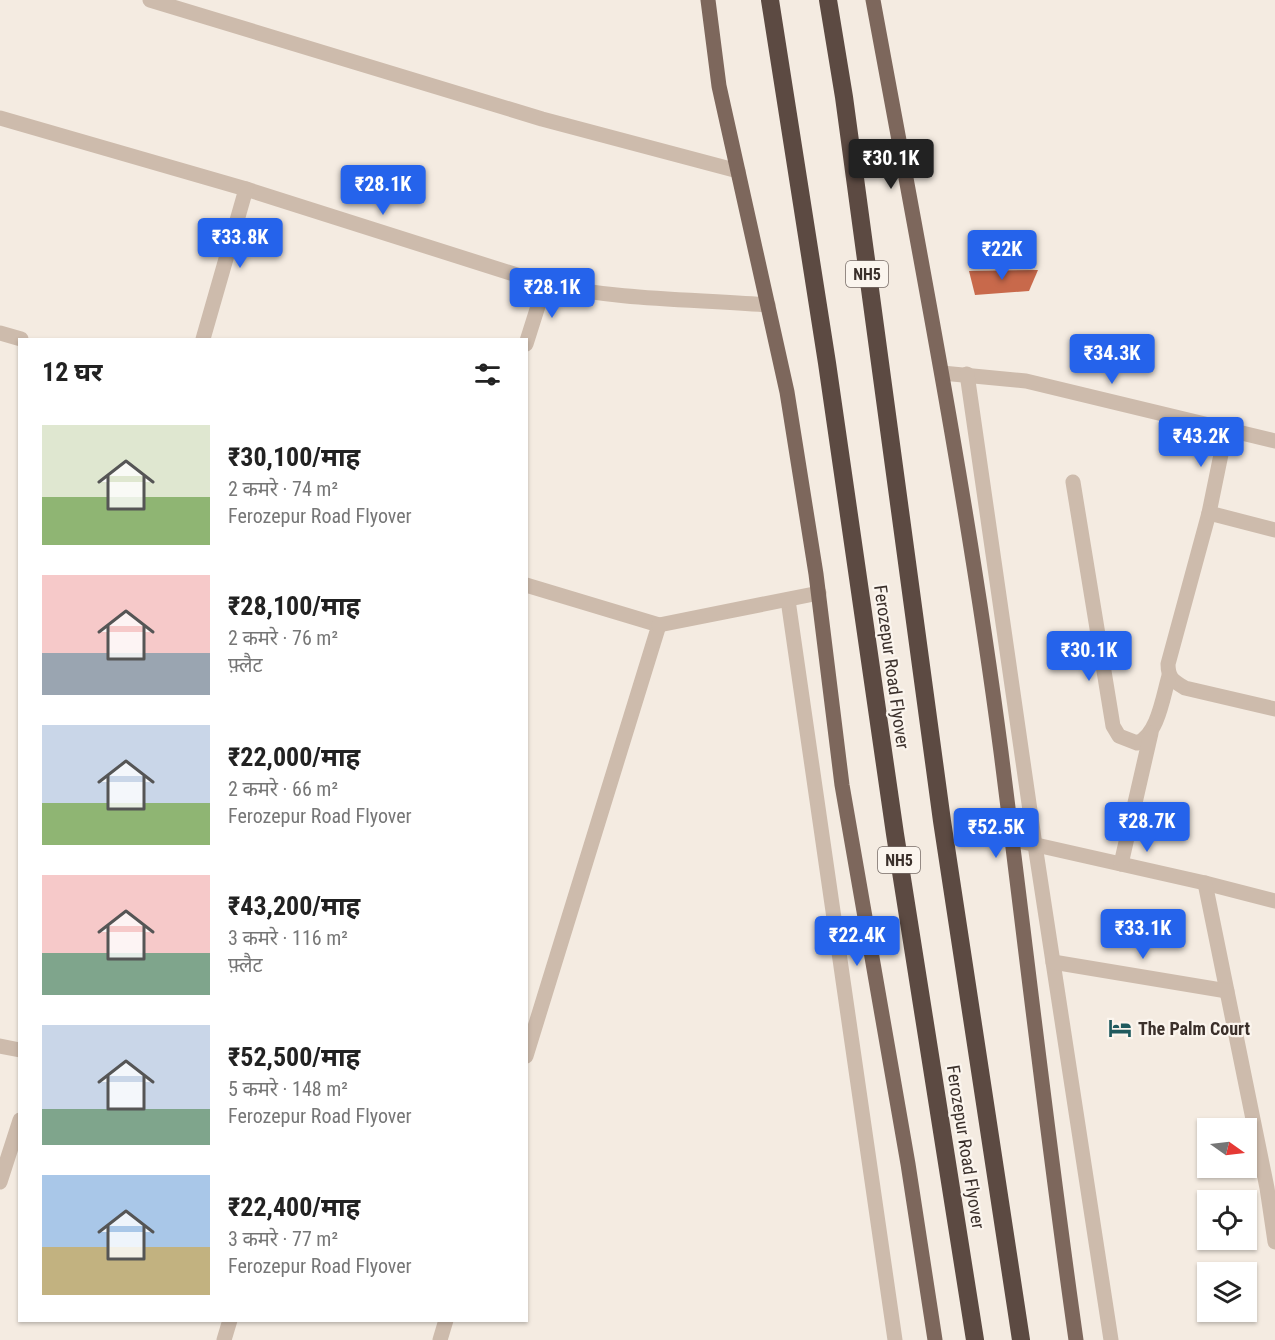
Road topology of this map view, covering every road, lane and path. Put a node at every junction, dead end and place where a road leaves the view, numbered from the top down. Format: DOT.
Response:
graph roads {
  1 [pos="150,0"];
  2 [pos="708,0"];
  3 [pos="770,0"];
  4 [pos="828,0"];
  5 [pos="873,0"];
  6 [pos="0,118"];
  7 [pos="738,171"];
  8 [pos="246,189"];
  9 [pos="545,284"];
  10 [pos="768,305"];
  11 [pos="0,333"];
  12 [pos="18,338"];
  13 [pos="203,338"];
  14 [pos="528,338"];
  15 [pos="942,373"];
  16 [pos="968,375"];
  17 [pos="1226,430"];
  18 [pos="1275,441"];
  19 [pos="1072,482"];
  20 [pos="1209,513"];
  21 [pos="1275,530"];
  22 [pos="528,586"];
  23 [pos="819,593"];
  24 [pos="788,600"];
  25 [pos="659,625"];
  26 [pos="1169,676"];
  27 [pos="1275,709"];
  28 [pos="1151,733"];
  29 [pos="1010,839"];
  30 [pos="1035,845"];
  31 [pos="1121,864"];
  32 [pos="1205,882"];
  33 [pos="1275,901"];
  34 [pos="1053,962"];
  35 [pos="1227,991"];
  36 [pos="0,1046"];
  37 [pos="18,1050"];
  38 [pos="528,1050"];
  39 [pos="18,1126"];
  40 [pos="0,1182"];
  41 [pos="1271,1189"];
  42 [pos="1275,1242"];
  43 [pos="229,1322"];
  44 [pos="445,1322"];
  45 [pos="224,1340"];
  46 [pos="440,1340"];
  47 [pos="895,1340"];
  48 [pos="935,1340"];
  49 [pos="975,1340"];
  50 [pos="1021,1340"];
  51 [pos="1076,1340"];
  52 [pos="1111,1340"];
  1 -- 7 [label="street"];
  2 -- 7 [label="main road"];
  3 -- 49 [label="highway, Ferozepur Road Flyover / NH5"];
  4 -- 50 [label="highway, Ferozepur Road Flyover / NH5"];
  5 -- 15 [label="main road"];
  6 -- 8 [label="street"];
  7 -- 10 [label="main road"];
  8 -- 9 [label="street"];
  8 -- 13 [label="street"];
  9 -- 10 [label="street"];
  9 -- 14 [label="street"];
  10 -- 23 [label="main road"];
  11 -- 12 [label="street"];
  15 -- 16 [label="street"];
  15 -- 29 [label="main road"];
  16 -- 17 [label="street"];
  16 -- 30 [label="street"];
  17 -- 18 [label="street"];
  17 -- 20 [label="street"];
  19 -- 28 [label="street"];
  20 -- 21 [label="street"];
  20 -- 26 [label="street"];
  22 -- 25 [label="street"];
  23 -- 24 [label="street"];
  23 -- 48 [label="main road"];
  24 -- 25 [label="street"];
  24 -- 47 [label="street"];
  25 -- 38 [label="street"];
  26 -- 27 [label="street"];
  26 -- 28 [label="street"];
  28 -- 31 [label="street"];
  29 -- 30 [label="street"];
  29 -- 51 [label="main road"];
  30 -- 31 [label="street"];
  30 -- 34 [label="street"];
  31 -- 32 [label="street"];
  32 -- 33 [label="street"];
  32 -- 35 [label="street"];
  34 -- 35 [label="street"];
  34 -- 52 [label="street"];
  35 -- 41 [label="street"];
  36 -- 37 [label="street"];
  39 -- 40 [label="street"];
  41 -- 42 [label="street"];
  43 -- 45 [label="street"];
  44 -- 46 [label="street"];
}
